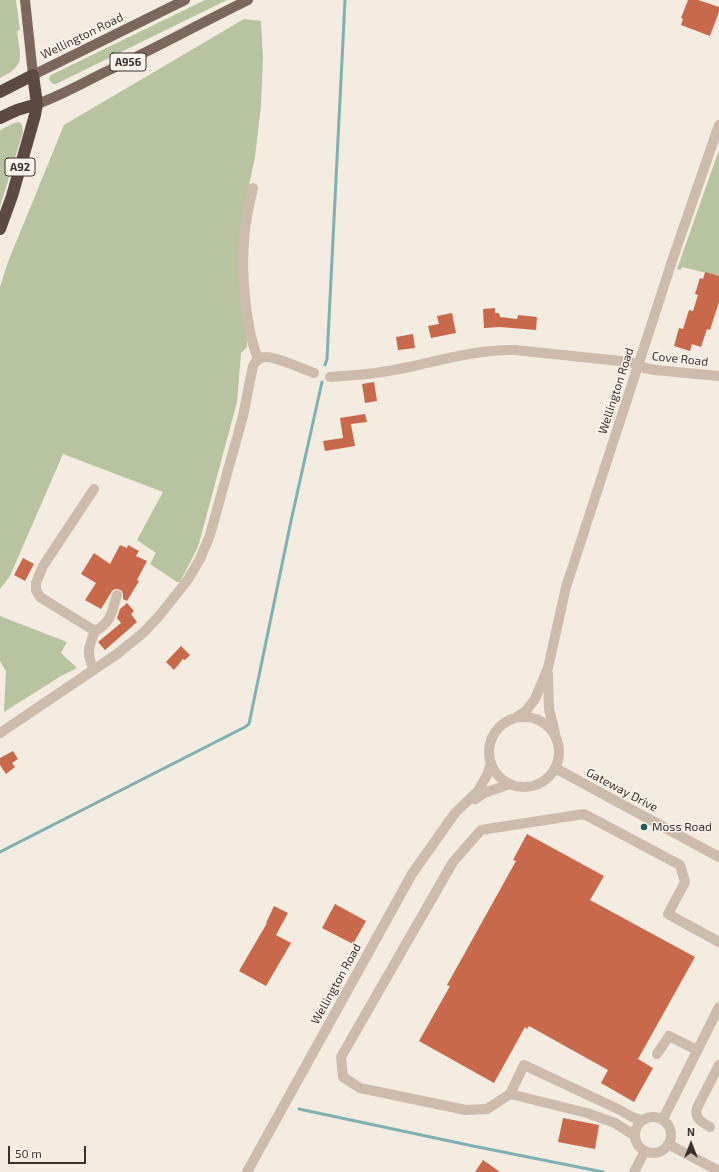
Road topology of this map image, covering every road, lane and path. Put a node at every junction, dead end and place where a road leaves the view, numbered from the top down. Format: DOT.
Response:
graph roads {
  1 [pos="25,0"];
  2 [pos="185,0"];
  3 [pos="243,0"];
  4 [pos="248,0"];
  5 [pos="232,8"];
  6 [pos="33,75"];
  7 [pos="0,92"];
  8 [pos="37,104"];
  9 [pos="0,118"];
  10 [pos="719,125"];
  11 [pos="253,188"];
  12 [pos="0,229"];
  13 [pos="258,359"];
  14 [pos="638,365"];
  15 [pos="314,373"];
  16 [pos="719,376"];
  17 [pos="330,377"];
  18 [pos="94,489"];
  19 [pos="117,595"];
  20 [pos="95,630"];
  21 [pos="548,668"];
  22 [pos="94,670"];
  23 [pos="515,718"];
  24 [pos="0,733"];
  25 [pos="556,737"];
  26 [pos="491,763"];
  27 [pos="555,768"];
  28 [pos="510,784"];
  29 [pos="455,813"];
  30 [pos="719,857"];
  31 [pos="719,942"];
  32 [pos="719,1007"];
  33 [pos="697,1050"];
  34 [pos="657,1054"];
  35 [pos="719,1065"];
  36 [pos="510,1094"];
  37 [pos="663,1119"];
  38 [pos="642,1120"];
  39 [pos="710,1127"];
  40 [pos="634,1136"];
  41 [pos="668,1144"];
  42 [pos="645,1151"];
  43 [pos="719,1171"];
  44 [pos="246,1172"];
  45 [pos="634,1172"];
  1 -- 6 [label="main road, A92"];
  2 -- 6 [label="main road, Wellington Road / A956"];
  3 -- 5 [label="street"];
  4 -- 5 [label="main road, A956"];
  5 -- 8 [label="main road, A956"];
  6 -- 7 [label="highway, A956"];
  6 -- 8 [label="highway, A92"];
  8 -- 9 [label="highway, A956"];
  8 -- 12 [label="highway, A92"];
  10 -- 14 [label="street, Wellington Road"];
  11 -- 13 [label="street"];
  13 -- 15 [label="street"];
  13 -- 22 [label="street"];
  14 -- 16 [label="street, Cove Road"];
  14 -- 17 [label="street, Cove Road"];
  14 -- 21 [label="street, Wellington Road"];
  18 -- 20 [label="street"];
  19 -- 20 [label="street"];
  20 -- 22 [label="street"];
  21 -- 23 [label="street, Wellington Road"];
  21 -- 25 [label="street, Wellington Road"];
  22 -- 24 [label="street"];
  23 -- 25 [label="street"];
  23 -- 26 [label="street"];
  25 -- 27 [label="street"];
  26 -- 28 [label="street"];
  26 -- 29 [label="street, Wellington Road"];
  27 -- 28 [label="street"];
  27 -- 30 [label="street, Gateway Drive"];
  28 -- 29 [label="street, Wellington Road"];
  29 -- 44 [label="street, Wellington Road"];
  31 -- 36 [label="street"];
  32 -- 33 [label="street"];
  33 -- 34 [label="street"];
  33 -- 37 [label="street"];
  35 -- 39 [label="street"];
  36 -- 38 [label="street"];
  36 -- 40 [label="street"];
  37 -- 38 [label="street"];
  37 -- 41 [label="street"];
  38 -- 40 [label="street"];
  40 -- 42 [label="street"];
  41 -- 42 [label="street"];
  41 -- 43 [label="street"];
  42 -- 45 [label="street"];
}
